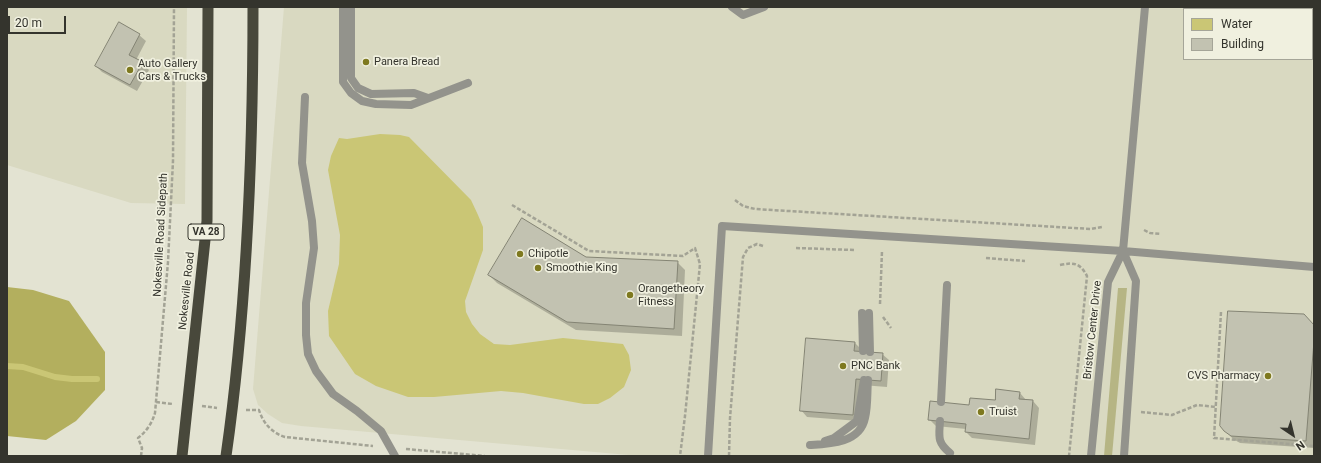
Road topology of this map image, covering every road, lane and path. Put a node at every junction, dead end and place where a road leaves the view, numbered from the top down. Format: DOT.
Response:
graph roads {
  1 [pos="174,7"];
  2 [pos="208,7"];
  3 [pos="253,7"];
  4 [pos="343,7"];
  5 [pos="351,7"];
  6 [pos="732,7"];
  7 [pos="764,7"];
  8 [pos="1145,7"];
  9 [pos="468,83"];
  10 [pos="305,97"];
  11 [pos="428,98"];
  12 [pos="735,200"];
  13 [pos="512,205"];
  14 [pos="1102,227"];
  15 [pos="1144,230"];
  16 [pos="1161,234"];
  17 [pos="763,246"];
  18 [pos="1123,250"];
  19 [pos="882,251"];
  20 [pos="981,258"];
  21 [pos="1025,261"];
  22 [pos="1060,265"];
  23 [pos="1314,266"];
  24 [pos="947,285"];
  25 [pos="880,307"];
  26 [pos="882,312"];
  27 [pos="1221,312"];
  28 [pos="866,313"];
  29 [pos="891,328"];
  30 [pos="867,352"];
  31 [pos="866,380"];
  32 [pos="156,402"];
  33 [pos="941,402"];
  34 [pos="188,405"];
  35 [pos="1216,407"];
  36 [pos="233,409"];
  37 [pos="1138,412"];
  38 [pos="940,421"];
  39 [pos="286,437"];
  40 [pos="810,445"];
  41 [pos="1314,446"];
  42 [pos="950,453"];
  43 [pos="142,456"];
  44 [pos="182,456"];
  45 [pos="226,456"];
  46 [pos="395,456"];
  47 [pos="680,456"];
  48 [pos="708,456"];
  49 [pos="729,456"];
  50 [pos="1069,456"];
  51 [pos="1092,456"];
  52 [pos="1124,456"];
  1 -- 32 [label="path, Nokesville Road Sidepath"];
  2 -- 34 [label="highway, Nokesville Road / VA 28"];
  3 -- 36 [label="highway"];
  4 -- 11 [label="lane"];
  5 -- 11 [label="lane"];
  6 -- 7 [label="lane"];
  8 -- 18 [label="lane"];
  9 -- 11 [label="lane"];
  10 -- 46 [label="lane"];
  12 -- 14 [label="path"];
  13 -- 47 [label="path"];
  15 -- 16 [label="path"];
  17 -- 49 [label="path"];
  18 -- 23 [label="lane"];
  18 -- 48 [label="lane"];
  18 -- 51 [label="lane, Bristow Center Drive"];
  18 -- 52 [label="lane"];
  19 -- 25 [label="path"];
  20 -- 21 [label="path"];
  22 -- 50 [label="path"];
  24 -- 33 [label="lane"];
  26 -- 29 [label="path"];
  27 -- 35 [label="path"];
  28 -- 30 [label="lane"];
  31 -- 40 [label="lane"];
  32 -- 34 [label="path"];
  32 -- 43 [label="path, Nokesville Road Sidepath"];
  34 -- 36 [label="path"];
  34 -- 44 [label="highway, Nokesville Road / VA 28"];
  35 -- 37 [label="path"];
  35 -- 41 [label="path"];
  36 -- 39 [label="path"];
  36 -- 45 [label="highway"];
  38 -- 42 [label="lane"];
}
